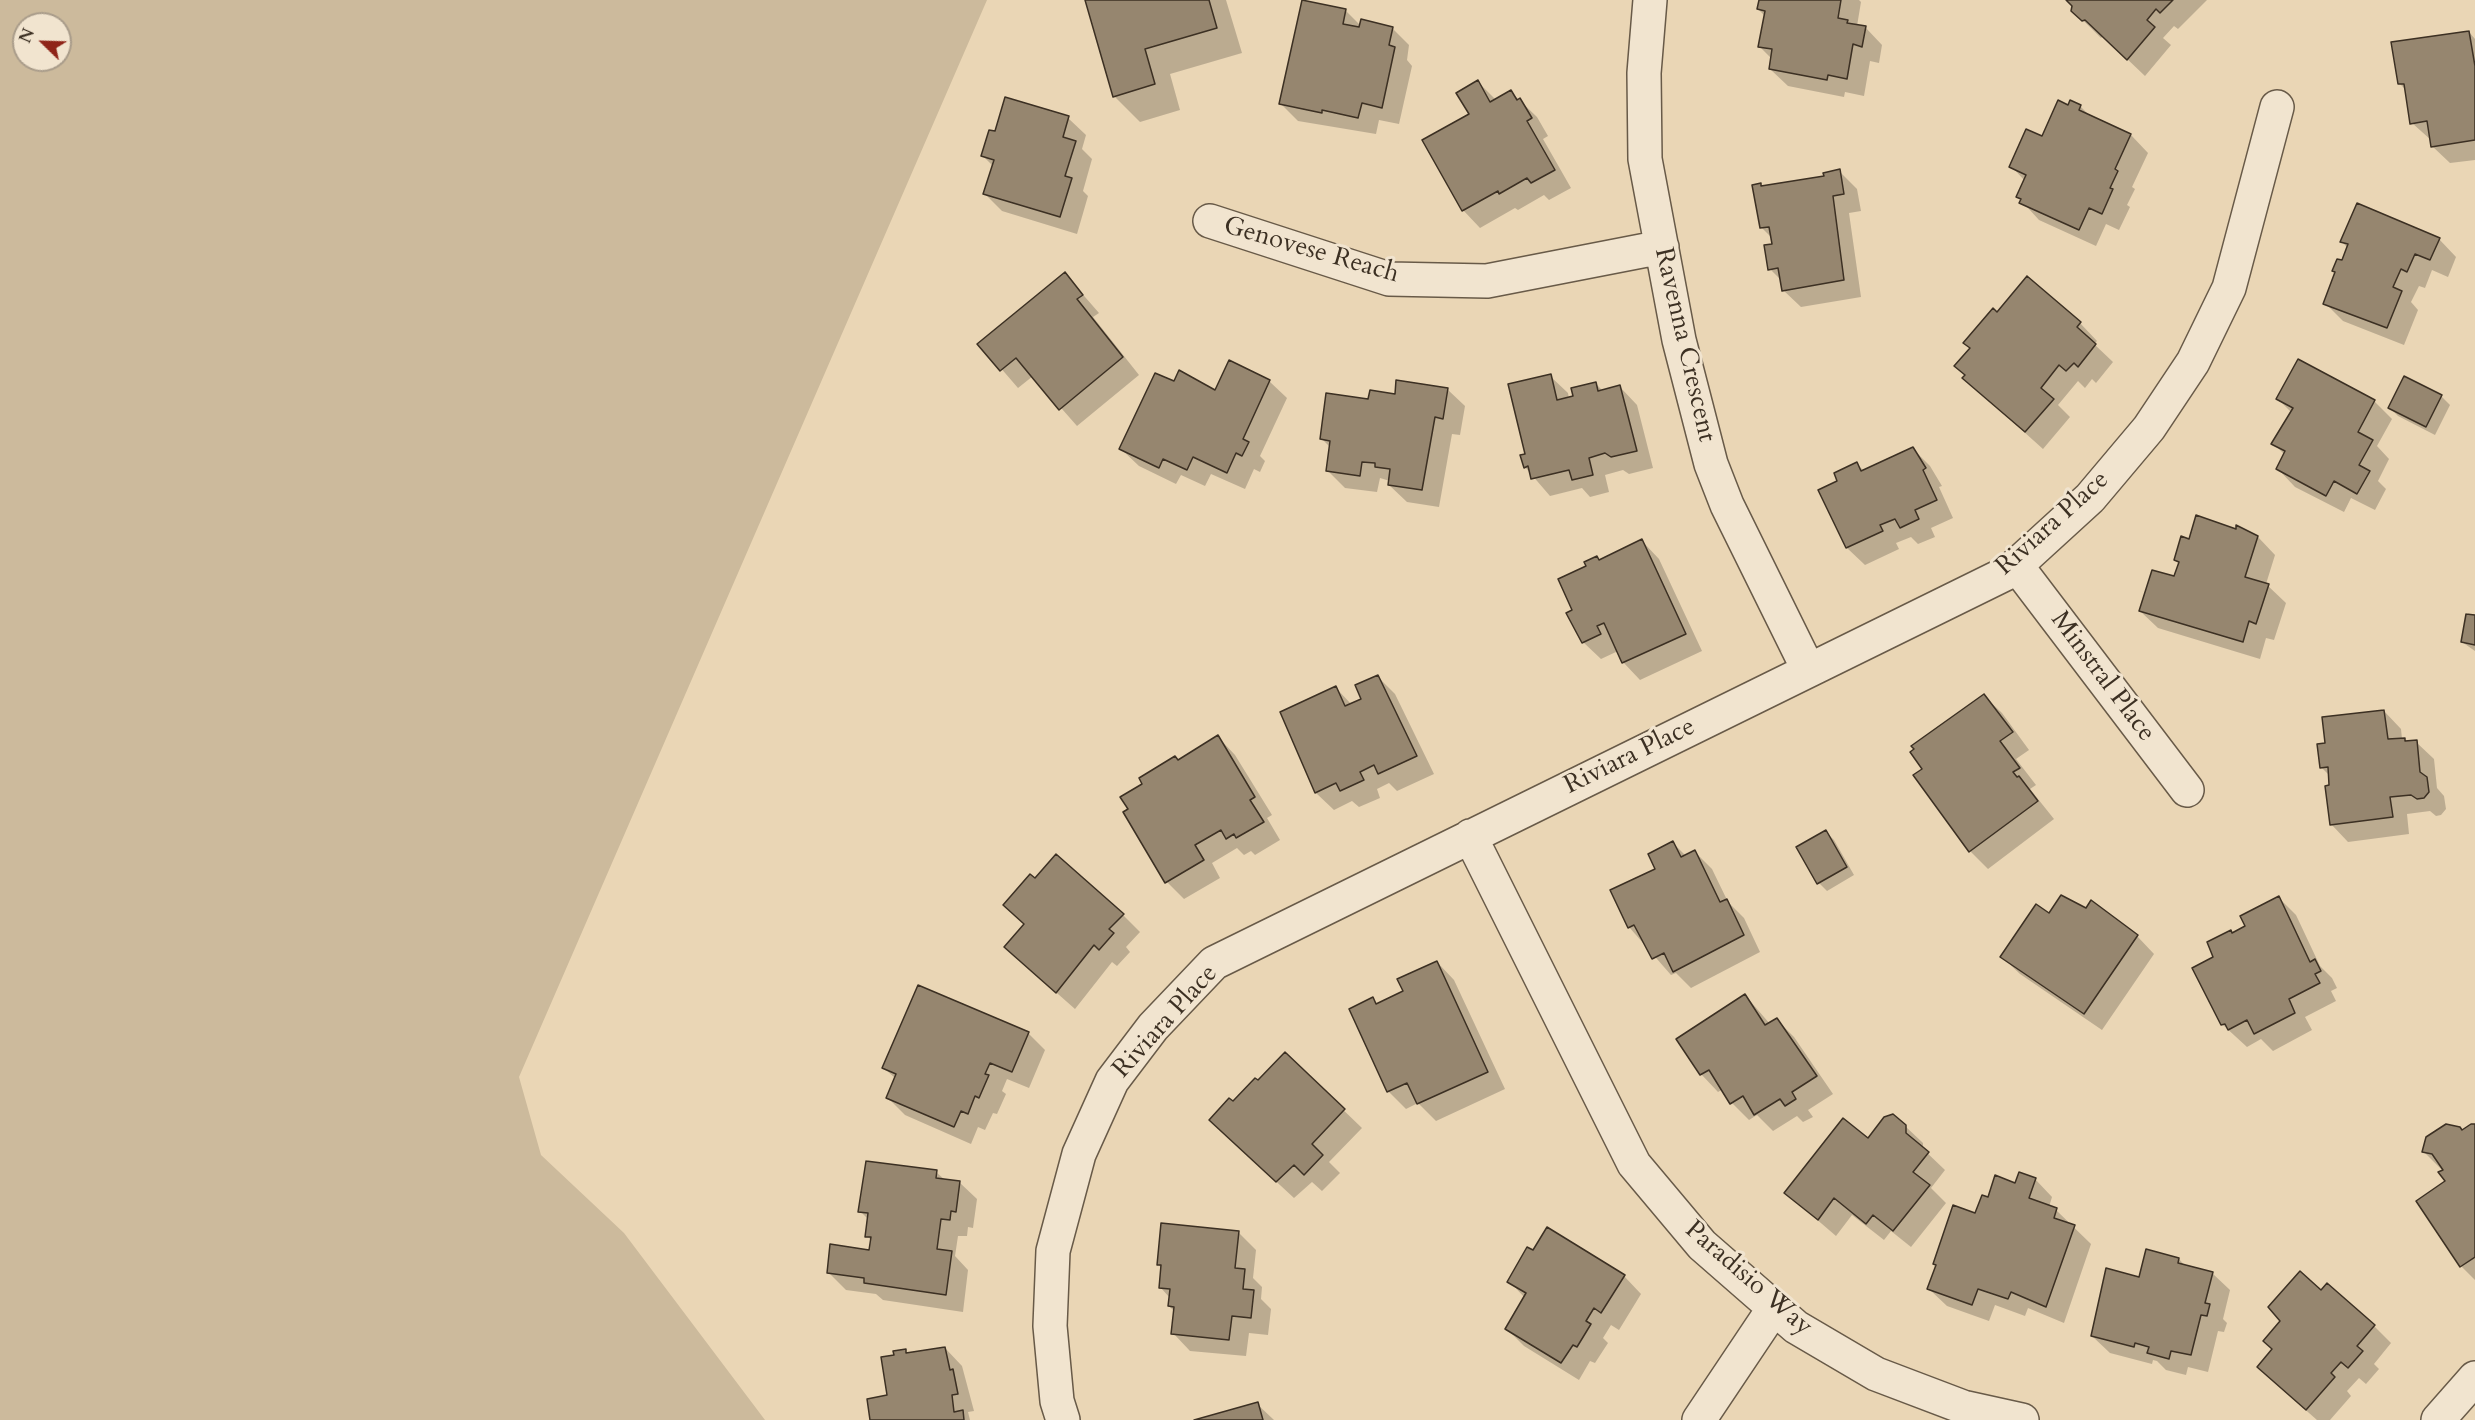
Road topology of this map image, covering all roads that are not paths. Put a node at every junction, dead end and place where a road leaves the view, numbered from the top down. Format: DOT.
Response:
graph roads {
  1 [pos="1650,0"];
  2 [pos="2277,107"];
  3 [pos="1210,221"];
  4 [pos="1662,247"];
  5 [pos="2016,565"];
  6 [pos="1808,669"];
  7 [pos="2187,790"];
  8 [pos="1470,836"];
  9 [pos="1774,1308"];
  10 [pos="2475,1378"];
  11 [pos="1063,1420"];
  12 [pos="1699,1420"];
  13 [pos="2022,1420"];
  14 [pos="2438,1420"];
  1 -- 4 [label="street, Ravenna Crescent"];
  2 -- 5 [label="street, Riviara Place"];
  3 -- 4 [label="street, Genovese Reach"];
  4 -- 6 [label="street, Ravenna Crescent"];
  5 -- 6 [label="street, Riviara Place"];
  5 -- 7 [label="street, Minstral Place"];
  6 -- 8 [label="street, Riviara Place"];
  8 -- 9 [label="street, Paradisio Way"];
  8 -- 11 [label="street, Riviara Place"];
  9 -- 12 [label="street"];
  9 -- 13 [label="street, Paradisio Way"];
  10 -- 14 [label="street"];
}
